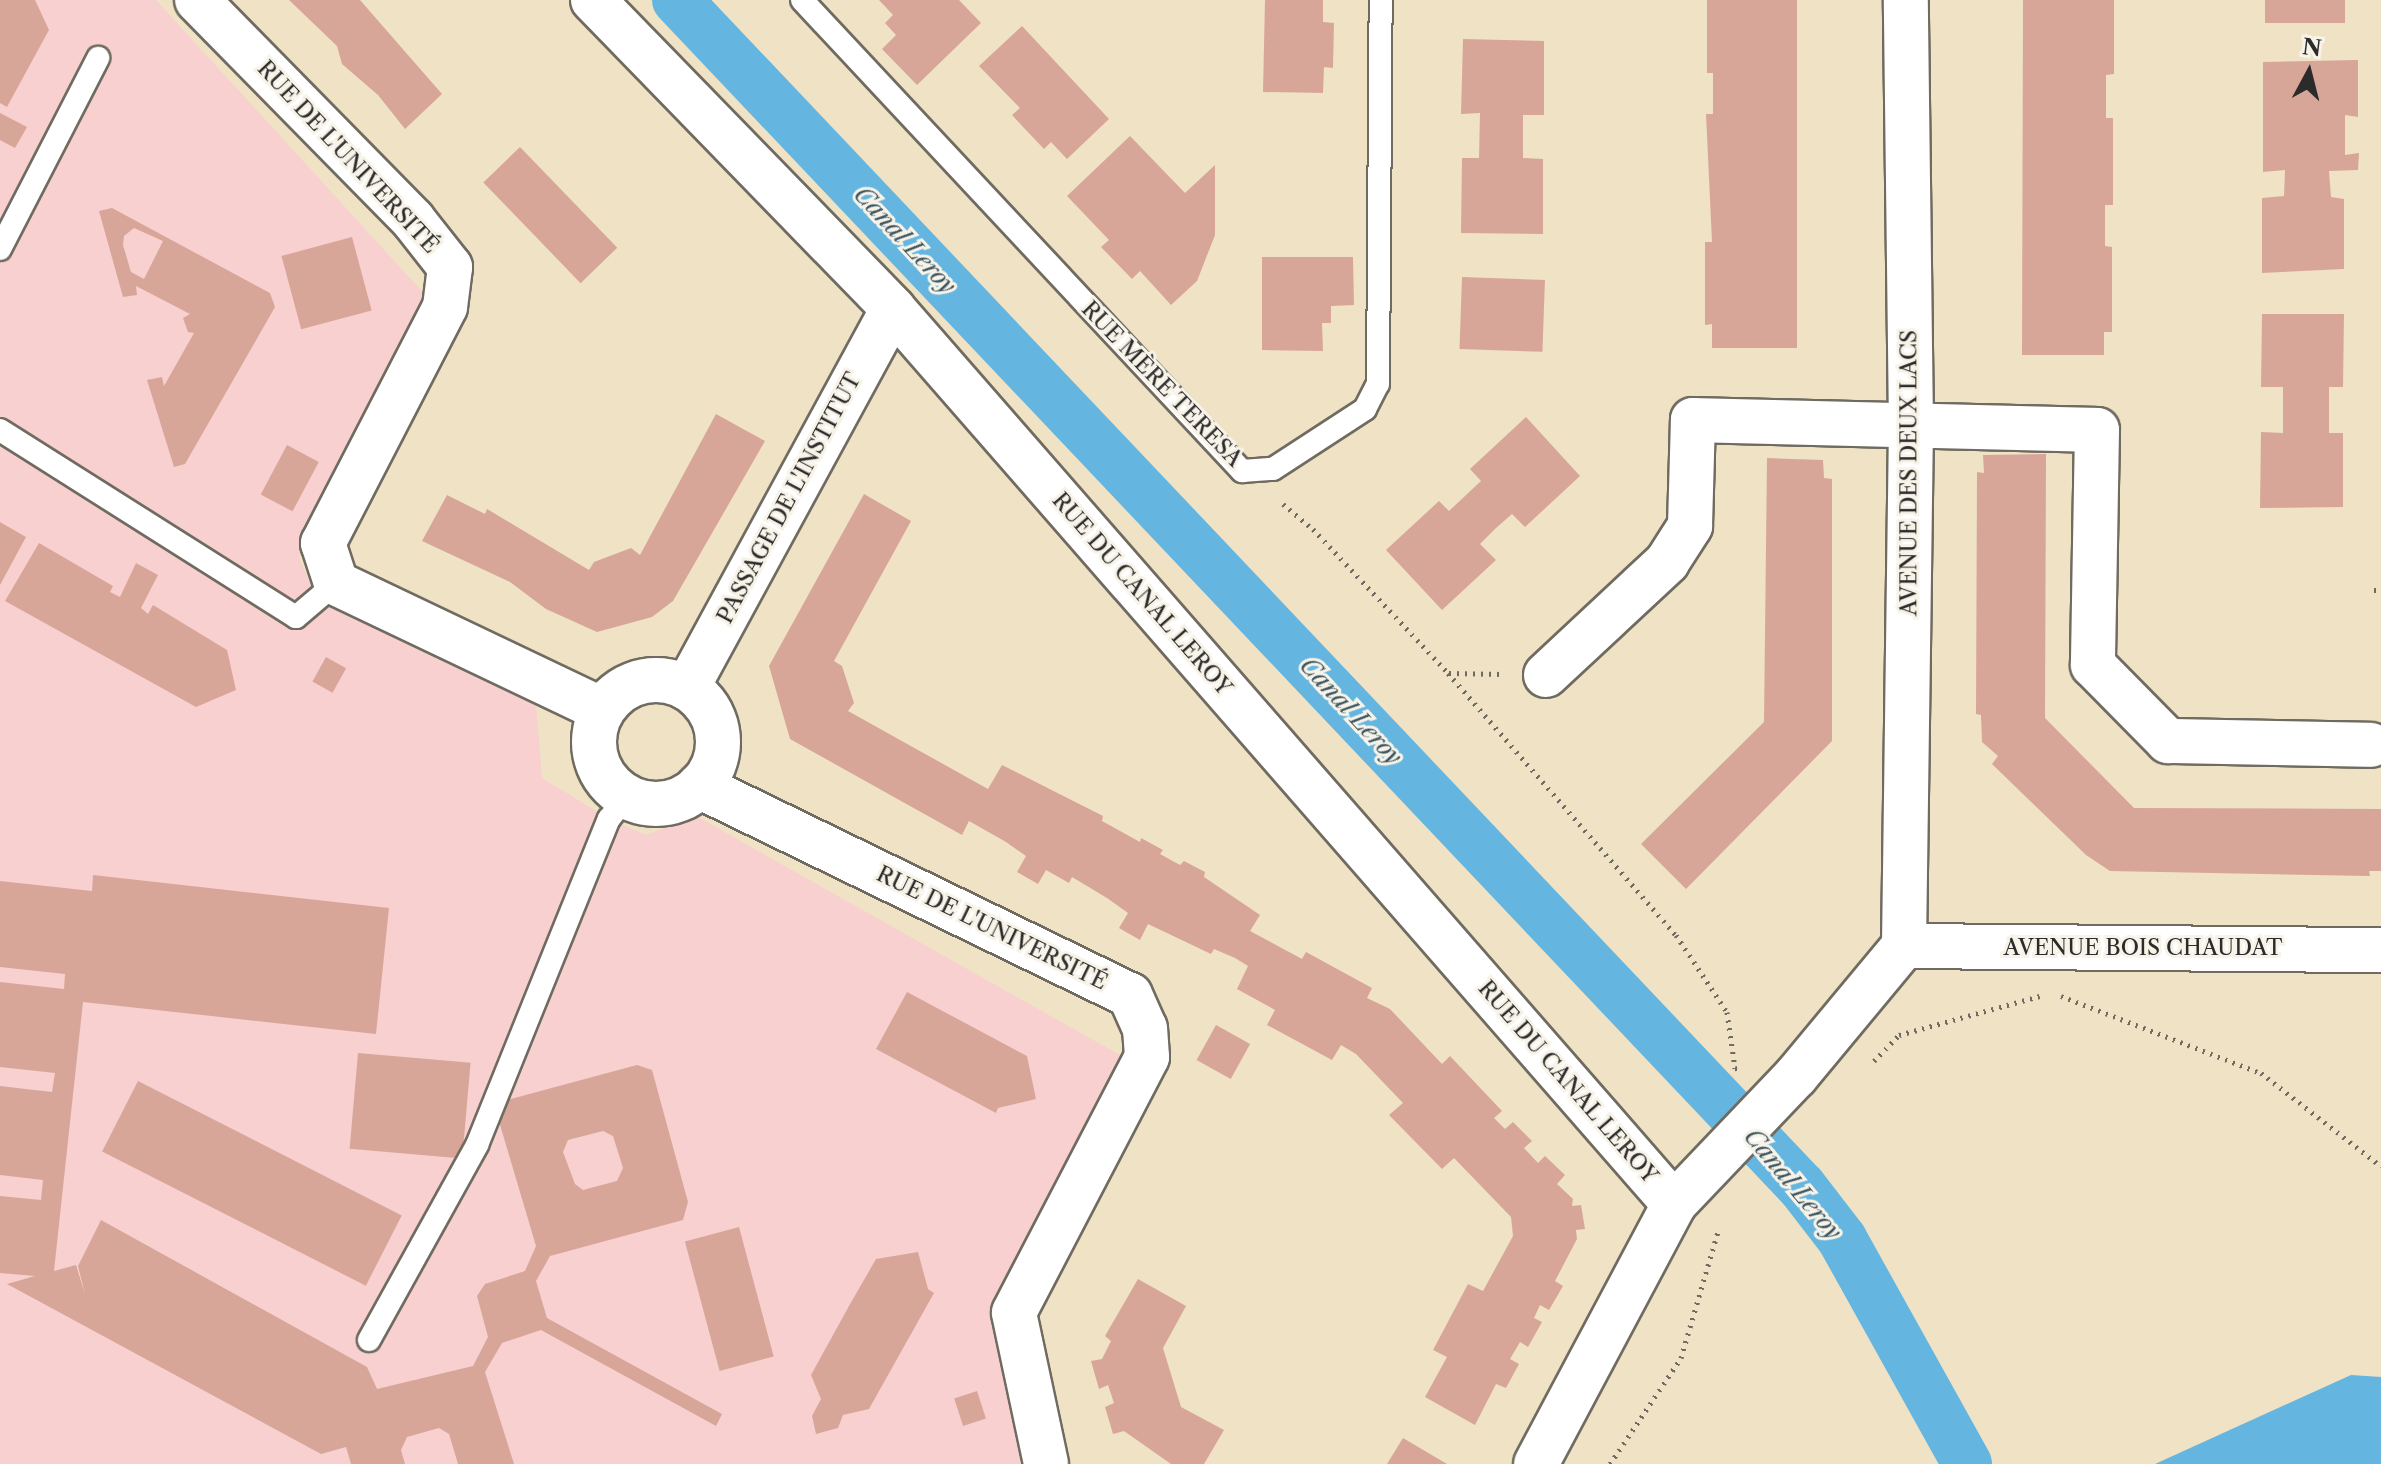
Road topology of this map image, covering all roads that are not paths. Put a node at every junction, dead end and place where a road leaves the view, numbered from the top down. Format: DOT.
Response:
graph roads {
  1 [pos="197,0"];
  2 [pos="593,0"];
  3 [pos="802,0"];
  4 [pos="1381,0"];
  5 [pos="1906,0"];
  6 [pos="98,58"];
  7 [pos="0,249"];
  8 [pos="893,309"];
  9 [pos="1911,427"];
  10 [pos="0,430"];
  11 [pos="336,583"];
  12 [pos="1546,675"];
  13 [pos="687,688"];
  14 [pos="602,710"];
  15 [pos="2371,745"];
  16 [pos="699,786"];
  17 [pos="626,797"];
  18 [pos="1904,946"];
  19 [pos="2381,950"];
  20 [pos="1674,1204"];
  21 [pos="369,1340"];
  22 [pos="1046,1464"];
  23 [pos="1536,1464"];
  1 -- 11 [label="street, RUE DE L'UNIVERSITÉ"];
  2 -- 8 [label="street, RUE DU CANAL LEROY"];
  3 -- 4 [label="lane, RUE MÈRE TERESA"];
  5 -- 9 [label="street, AVENUE DES DEUX LACS"];
  6 -- 7 [label="lane"];
  8 -- 13 [label="street, PASSAGE DE L'INSTITUT"];
  8 -- 20 [label="street, RUE DU CANAL LEROY"];
  9 -- 12 [label="street"];
  9 -- 15 [label="street"];
  9 -- 18 [label="street, AVENUE DES DEUX LACS"];
  10 -- 11 [label="lane"];
  11 -- 14 [label="street"];
  13 -- 14 [label="street"];
  13 -- 16 [label="street"];
  14 -- 17 [label="street"];
  16 -- 17 [label="street"];
  16 -- 22 [label="street, RUE DE L'UNIVERSITÉ"];
  17 -- 21 [label="lane"];
  18 -- 19 [label="street, AVENUE BOIS CHAUDAT"];
  18 -- 20 [label="street"];
  20 -- 23 [label="street"];
}
